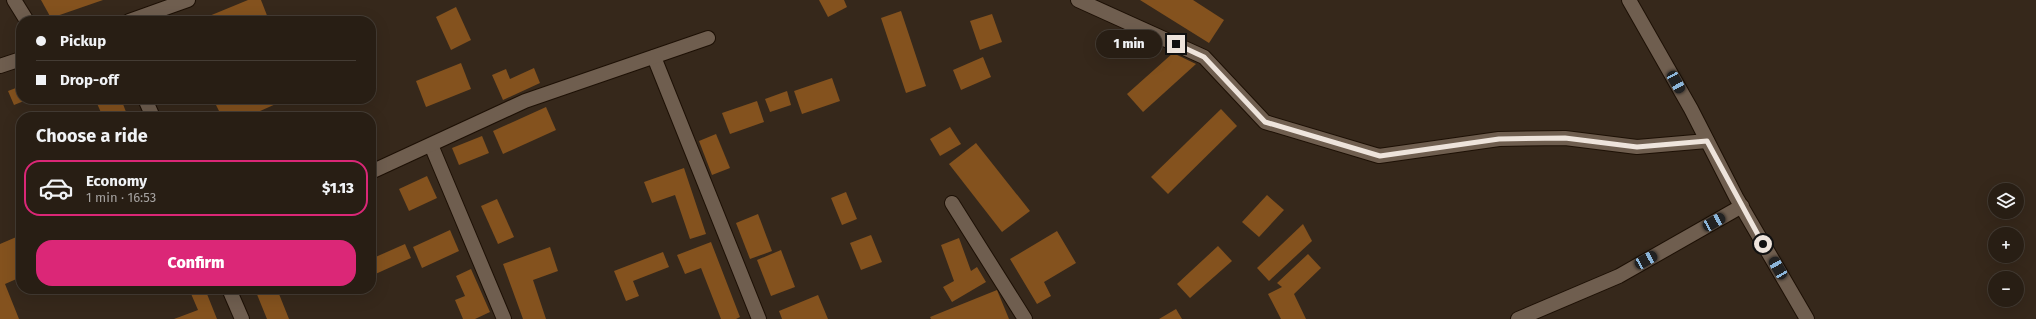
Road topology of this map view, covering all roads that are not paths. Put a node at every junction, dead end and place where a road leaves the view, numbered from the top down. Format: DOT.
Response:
graph roads {
  1 [pos="14,0"];
  2 [pos="188,0"];
  3 [pos="1078,0"];
  4 [pos="1629,0"];
  5 [pos="24,16"];
  6 [pos="143,16"];
  7 [pos="708,38"];
  8 [pos="654,56"];
  9 [pos="16,61"];
  10 [pos="0,66"];
  11 [pos="1707,141"];
  12 [pos="431,144"];
  13 [pos="376,170"];
  14 [pos="952,203"];
  15 [pos="1742,206"];
  16 [pos="231,294"];
  17 [pos="242,319"];
  18 [pos="504,319"];
  19 [pos="759,319"];
  20 [pos="1026,319"];
  21 [pos="1518,319"];
  22 [pos="1807,319"];
  1 -- 5 [label="street"];
  2 -- 6 [label="street"];
  3 -- 11 [label="street"];
  4 -- 11 [label="street"];
  7 -- 8 [label="street"];
  8 -- 12 [label="street"];
  8 -- 19 [label="street"];
  9 -- 10 [label="street"];
  11 -- 15 [label="street"];
  12 -- 13 [label="street"];
  12 -- 18 [label="street"];
  14 -- 20 [label="street"];
  15 -- 21 [label="street"];
  15 -- 22 [label="street"];
  16 -- 17 [label="street"];
}
